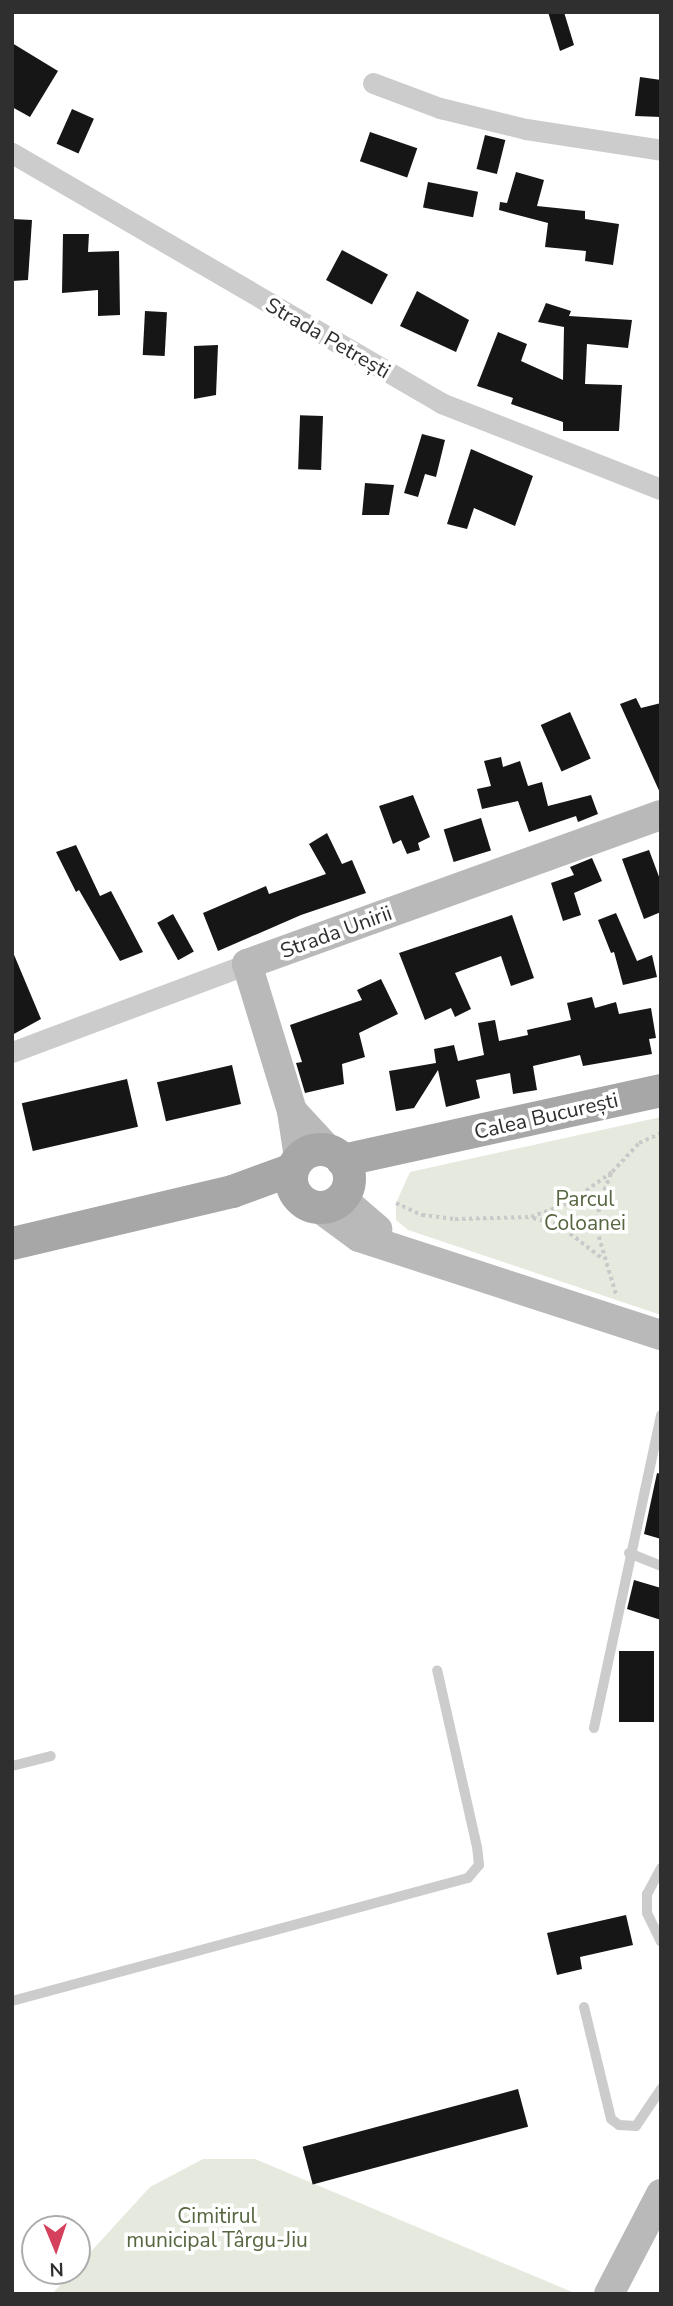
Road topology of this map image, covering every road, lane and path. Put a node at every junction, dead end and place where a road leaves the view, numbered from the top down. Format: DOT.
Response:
graph roads {
  1 [pos="373,83"];
  2 [pos="661,150"];
  3 [pos="12,153"];
  4 [pos="661,489"];
  5 [pos="661,815"];
  6 [pos="247,964"];
  7 [pos="12,1052"];
  8 [pos="661,1090"];
  9 [pos="661,1133"];
  10 [pos="612,1172"];
  11 [pos="321,1178"];
  12 [pos="396,1203"];
  13 [pos="531,1217"];
  14 [pos="12,1243"];
  15 [pos="603,1259"];
  16 [pos="627,1324"];
  17 [pos="661,1335"];
  18 [pos="661,1415"];
  19 [pos="629,1553"];
  20 [pos="661,1566"];
  21 [pos="437,1670"];
  22 [pos="594,1728"];
  23 [pos="51,1756"];
  24 [pos="12,1766"];
  25 [pos="661,1868"];
  26 [pos="661,1942"];
  27 [pos="12,2001"];
  28 [pos="584,2007"];
  29 [pos="661,2089"];
  30 [pos="661,2194"];
  31 [pos="609,2294"];
  1 -- 2 [label="street"];
  3 -- 4 [label="street, Strada Petrești"];
  5 -- 6 [label="main road, Strada Unirii"];
  6 -- 7 [label="street, Strada Unirii"];
  6 -- 11 [label="main road"];
  8 -- 11 [label="main road, Calea București"];
  9 -- 10 [label="path"];
  10 -- 13 [label="path"];
  10 -- 15 [label="path"];
  11 -- 14 [label="main road, Calea București"];
  11 -- 16 [label="main road"];
  12 -- 13 [label="path"];
  13 -- 15 [label="path"];
  15 -- 16 [label="path"];
  16 -- 17 [label="main road"];
  18 -- 19 [label="lane"];
  19 -- 20 [label="lane"];
  19 -- 22 [label="lane"];
  21 -- 27 [label="lane"];
  23 -- 24 [label="lane"];
  25 -- 26 [label="lane"];
  28 -- 29 [label="lane"];
  30 -- 31 [label="main road"];
}
